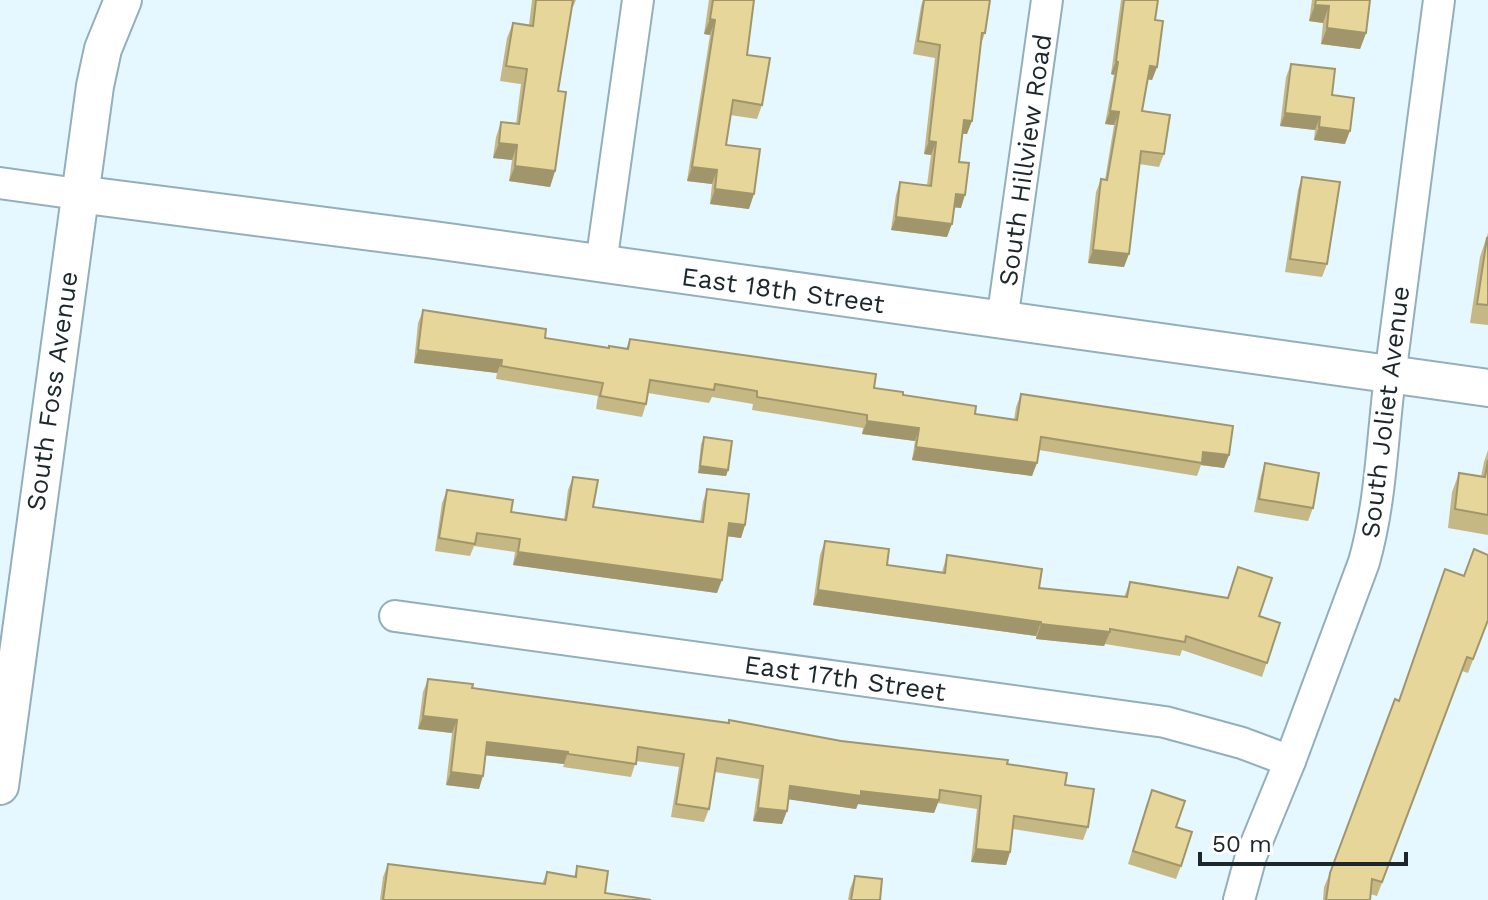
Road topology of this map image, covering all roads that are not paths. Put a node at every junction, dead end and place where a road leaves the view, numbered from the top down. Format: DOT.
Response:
graph roads {
  1 [pos="123,0"];
  2 [pos="638,0"];
  3 [pos="1047,0"];
  4 [pos="1439,0"];
  5 [pos="0,183"];
  6 [pos="78,194"];
  7 [pos="601,264"];
  8 [pos="1002,321"];
  9 [pos="1390,374"];
  10 [pos="1488,388"];
  11 [pos="395,616"];
  12 [pos="1290,761"];
  13 [pos="0,786"];
  14 [pos="1239,900"];
  1 -- 6 [label="street, South Foss Avenue"];
  2 -- 7 [label="street"];
  3 -- 8 [label="street, South Hillview Road"];
  4 -- 9 [label="street, South Joliet Avenue"];
  5 -- 6 [label="street"];
  6 -- 7 [label="street, East 18th Street"];
  6 -- 13 [label="street, South Foss Avenue"];
  7 -- 8 [label="street, East 18th Street"];
  8 -- 9 [label="street, East 18th Street"];
  9 -- 10 [label="street, East 18th Street"];
  9 -- 12 [label="street, South Joliet Avenue"];
  11 -- 12 [label="street, East 17th Street"];
  12 -- 14 [label="street, South Joliet Avenue"];
}
